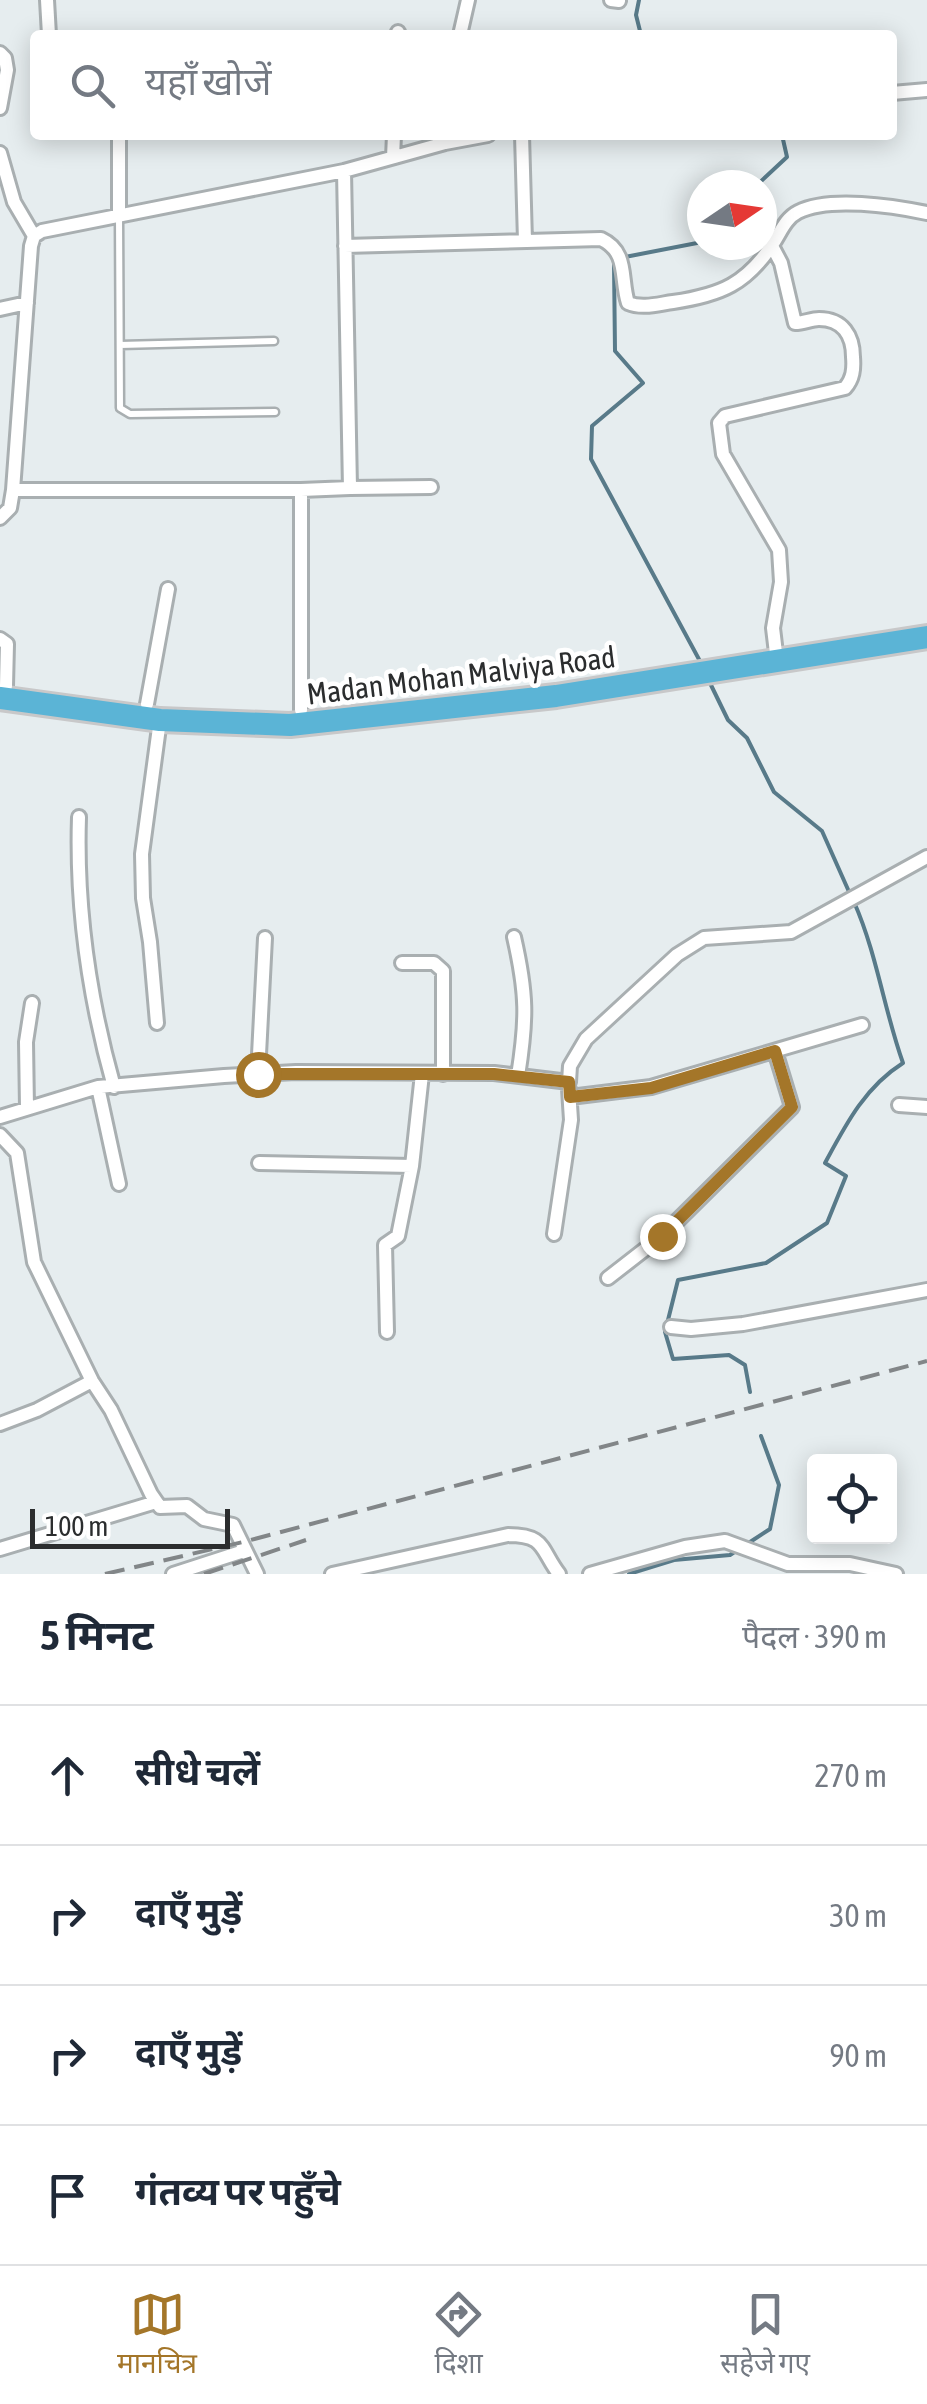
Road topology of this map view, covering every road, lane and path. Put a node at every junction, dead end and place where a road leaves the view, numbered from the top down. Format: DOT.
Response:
graph roads {
  1 [pos="47,0"];
  2 [pos="468,0"];
  3 [pos="610,0"];
  4 [pos="619,1"];
  5 [pos="48,30"];
  6 [pos="461,30"];
  7 [pos="0,53"];
  8 [pos="927,90"];
  9 [pos="897,93"];
  10 [pos="0,108"];
  11 [pos="119,140"];
  12 [pos="394,140"];
  13 [pos="443,140"];
  14 [pos="522,140"];
  15 [pos="0,153"];
  16 [pos="393,157"];
  17 [pos="344,170"];
  18 [pos="927,213"];
  19 [pos="120,215"];
  20 [pos="34,236"];
  21 [pos="777,239"];
  22 [pos="525,241"];
  23 [pos="346,246"];
  24 [pos="777,255"];
  25 [pos="760,260"];
  26 [pos="27,303"];
  27 [pos="0,309"];
  28 [pos="274,341"];
  29 [pos="120,345"];
  30 [pos="275,412"];
  31 [pos="431,487"];
  32 [pos="350,488"];
  33 [pos="13,490"];
  34 [pos="301,490"];
  35 [pos="0,518"];
  36 [pos="168,588"];
  37 [pos="927,624"];
  38 [pos="927,637"];
  39 [pos="0,639"];
  40 [pos="776,653"];
  41 [pos="720,668"];
  42 [pos="673,675"];
  43 [pos="2,690"];
  44 [pos="300,710"];
  45 [pos="154,712"];
  46 [pos="78,817"];
  47 [pos="927,857"];
  48 [pos="514,937"];
  49 [pos="265,938"];
  50 [pos="402,963"];
  51 [pos="32,1003"];
  52 [pos="156,1023"];
  53 [pos="862,1025"];
  54 [pos="775,1051"];
  55 [pos="258,1074"];
  56 [pos="422,1074"];
  57 [pos="443,1074"];
  58 [pos="518,1076"];
  59 [pos="569,1082"];
  60 [pos="98,1087"];
  61 [pos="114,1087"];
  62 [pos="570,1097"];
  63 [pos="899,1105"];
  64 [pos="927,1107"];
  65 [pos="26,1108"];
  66 [pos="0,1117"];
  67 [pos="0,1135"];
  68 [pos="258,1163"];
  69 [pos="412,1166"];
  70 [pos="119,1184"];
  71 [pos="554,1234"];
  72 [pos="608,1278"];
  73 [pos="927,1290"];
  74 [pos="671,1327"];
  75 [pos="388,1332"];
  76 [pos="92,1381"];
  77 [pos="0,1424"];
  78 [pos="156,1502"];
  79 [pos="0,1549"];
  80 [pos="244,1551"];
  81 [pos="787,1569"];
  82 [pos="339,1573"];
  83 [pos="597,1573"];
  84 [pos="173,1574"];
  85 [pos="256,1574"];
  86 [pos="559,1574"];
  87 [pos="896,1574"];
  1 -- 5 [label="street"];
  2 -- 6 [label="street"];
  3 -- 4 [label="street"];
  7 -- 10 [label="street"];
  8 -- 9 [label="street"];
  11 -- 19 [label="street"];
  12 -- 16 [label="street"];
  13 -- 16 [label="street"];
  14 -- 22 [label="street"];
  15 -- 20 [label="street"];
  16 -- 17 [label="street"];
  17 -- 19 [label="street"];
  17 -- 23 [label="street"];
  18 -- 21 [label="street"];
  19 -- 20 [label="street"];
  19 -- 29 [label="lane"];
  20 -- 26 [label="street"];
  22 -- 23 [label="street"];
  22 -- 25 [label="street"];
  23 -- 32 [label="street"];
  24 -- 40 [label="street"];
  26 -- 27 [label="street"];
  26 -- 33 [label="street"];
  28 -- 29 [label="lane"];
  29 -- 30 [label="lane"];
  31 -- 32 [label="street"];
  32 -- 34 [label="street"];
  33 -- 34 [label="street"];
  33 -- 35 [label="street"];
  34 -- 44 [label="street"];
  36 -- 45 [label="street"];
  37 -- 40 [label="highway, Madan Mohan Malviya Road"];
  38 -- 41 [label="highway, Madan Mohan Malviya Road"];
  39 -- 43 [label="street"];
  40 -- 41 [label="highway, Madan Mohan Malviya Road"];
  41 -- 42 [label="highway, Madan Mohan Malviya Road"];
  42 -- 44 [label="highway, Madan Mohan Malviya Road"];
  42 -- 45 [label="highway, Madan Mohan Malviya Road"];
  43 -- 45 [label="highway, Madan Mohan Malviya Road"];
  44 -- 45 [label="highway, Madan Mohan Malviya Road"];
  45 -- 52 [label="street"];
  46 -- 61 [label="street"];
  47 -- 59 [label="street"];
  48 -- 58 [label="street"];
  49 -- 55 [label="street"];
  50 -- 57 [label="street"];
  51 -- 65 [label="street"];
  53 -- 54 [label="street"];
  54 -- 62 [label="street"];
  54 -- 72 [label="street"];
  55 -- 56 [label="street"];
  55 -- 61 [label="street"];
  56 -- 57 [label="street"];
  56 -- 69 [label="street"];
  57 -- 58 [label="street"];
  58 -- 59 [label="street"];
  59 -- 62 [label="street"];
  60 -- 61 [label="street"];
  60 -- 65 [label="street"];
  60 -- 70 [label="street"];
  62 -- 71 [label="street"];
  63 -- 64 [label="street"];
  65 -- 66 [label="street"];
  67 -- 76 [label="street"];
  68 -- 69 [label="street"];
  69 -- 75 [label="street"];
  73 -- 74 [label="street"];
  76 -- 77 [label="street"];
  76 -- 78 [label="street"];
  78 -- 79 [label="street"];
  78 -- 80 [label="street"];
  80 -- 84 [label="street"];
  80 -- 85 [label="street"];
  81 -- 83 [label="street"];
  81 -- 87 [label="street"];
  82 -- 86 [label="street"];
}
